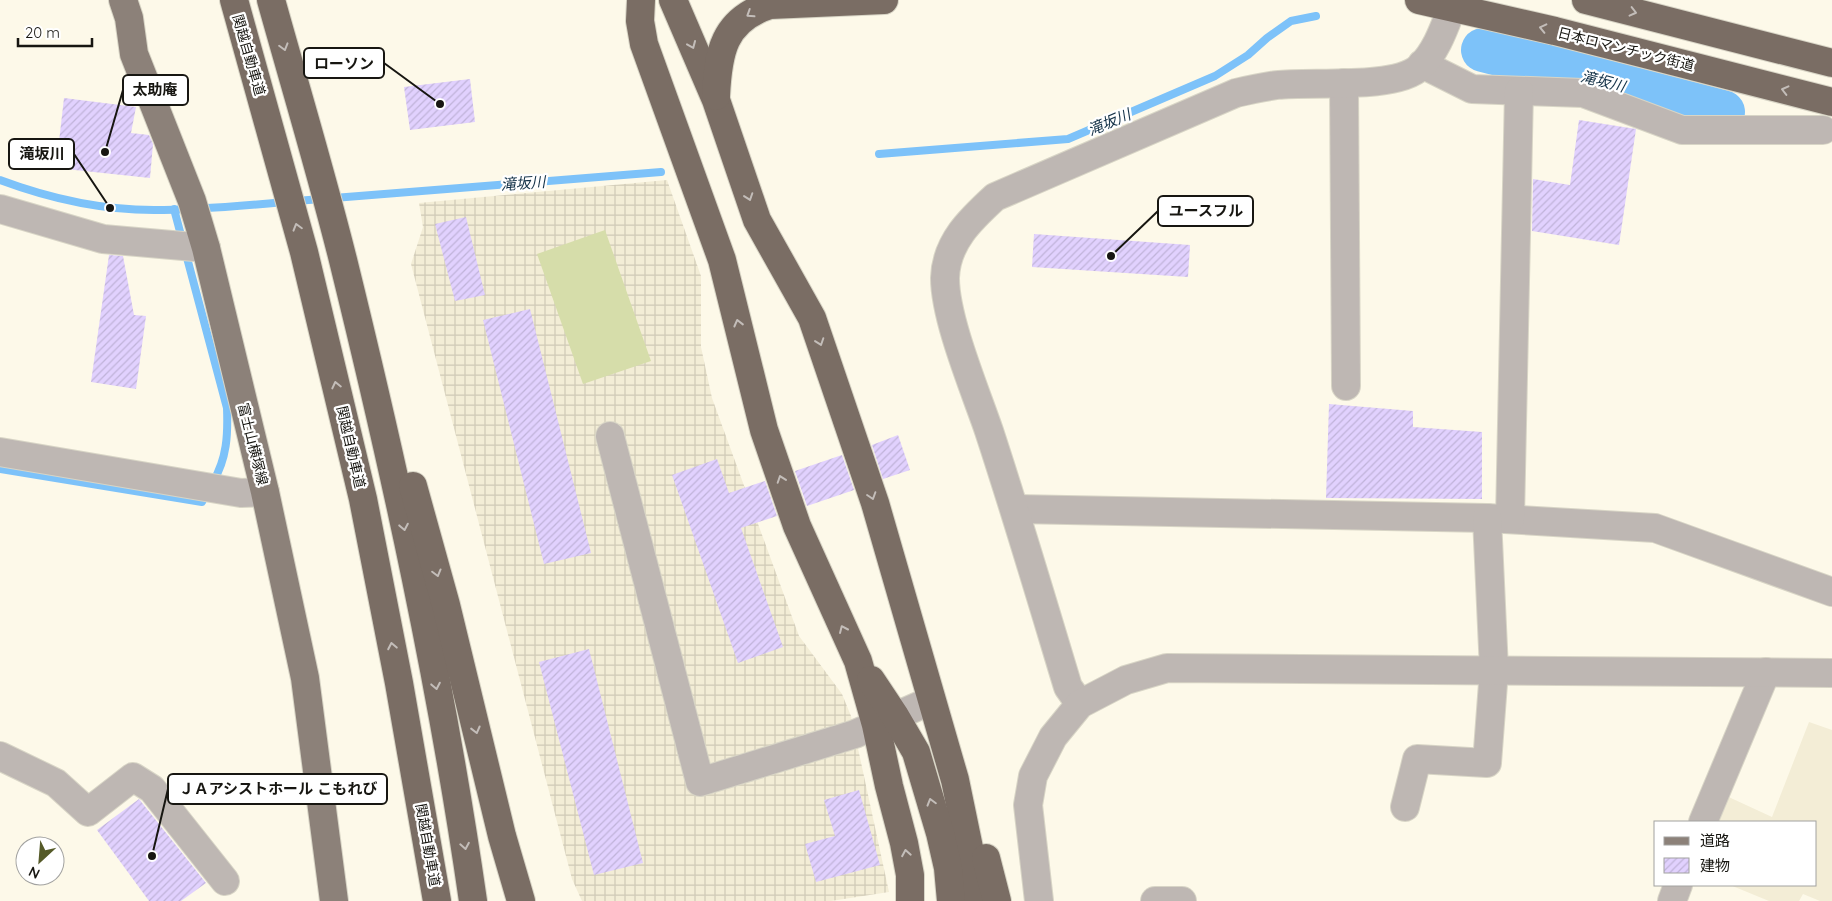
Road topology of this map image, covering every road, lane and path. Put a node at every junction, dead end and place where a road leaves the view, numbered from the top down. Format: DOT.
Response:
graph roads {
  1 [pos="123,0"];
  2 [pos="234,0"];
  3 [pos="271,0"];
  4 [pos="641,0"];
  5 [pos="673,0"];
  6 [pos="884,0"];
  7 [pos="1419,0"];
  8 [pos="1598,1"];
  9 [pos="1454,3"];
  10 [pos="1832,63"];
  11 [pos="1422,64"];
  12 [pos="1344,83"];
  13 [pos="1519,91"];
  14 [pos="716,100"];
  15 [pos="1832,102"];
  16 [pos="1827,134"];
  17 [pos="0,209"];
  18 [pos="206,248"];
  19 [pos="342,258"];
  20 [pos="1346,386"];
  21 [pos="610,436"];
  22 [pos="0,452"];
  23 [pos="265,492"];
  24 [pos="1015,510"];
  25 [pos="1498,518"];
  26 [pos="1832,592"];
  27 [pos="1494,670"];
  28 [pos="1766,672"];
  29 [pos="1832,673"];
  30 [pos="399,683"];
  31 [pos="930,701"];
  32 [pos="1080,704"];
  33 [pos="886,721"];
  34 [pos="0,756"];
  35 [pos="955,780"];
  36 [pos="1404,807"];
  37 [pos="1702,821"];
  38 [pos="225,881"];
  39 [pos="1678,886"];
  40 [pos="334,901"];
  41 [pos="425,901"];
  42 [pos="438,901"];
  43 [pos="474,901"];
  44 [pos="522,901"];
  45 [pos="910,901"];
  46 [pos="951,901"];
  47 [pos="977,901"];
  48 [pos="997,901"];
  49 [pos="1039,901"];
  50 [pos="1154,901"];
  51 [pos="1182,901"];
  52 [pos="1672,901"];
  1 -- 18 [label="main road, 富士山横塚線"];
  30 -- 2 [label="highway, 関越自動車道, one-way"];
  3 -- 19 [label="highway, one-way"];
  33 -- 4 [label="highway, one-way"];
  5 -- 14 [label="highway, one-way"];
  6 -- 14 [label="highway, one-way"];
  7 -- 9 [label="highway, 日本ロマンチック街道"];
  8 -- 10 [label="highway, one-way"];
  9 -- 11 [label="street"];
  15 -- 9 [label="highway, 日本ロマンチック街道, one-way"];
  11 -- 12 [label="street"];
  11 -- 13 [label="street"];
  12 -- 20 [label="street"];
  12 -- 24 [label="street"];
  13 -- 16 [label="street"];
  13 -- 25 [label="street"];
  14 -- 31 [label="highway, one-way"];
  15 -- 16 [label="street"];
  17 -- 18 [label="street"];
  18 -- 23 [label="main road, 富士山横塚線"];
  19 -- 43 [label="highway, one-way"];
  19 -- 44 [label="highway, one-way"];
  21 -- 33 [label="street"];
  22 -- 23 [label="street"];
  23 -- 40 [label="main road, 富士山横塚線"];
  24 -- 25 [label="street"];
  24 -- 32 [label="street"];
  25 -- 26 [label="street"];
  25 -- 27 [label="street"];
  27 -- 28 [label="street"];
  27 -- 32 [label="street"];
  27 -- 36 [label="street"];
  28 -- 29 [label="street"];
  28 -- 37 [label="street"];
  30 -- 41 [label="highway"];
  30 -- 42 [label="highway, 関越自動車道"];
  31 -- 33 [label="street"];
  31 -- 35 [label="highway"];
  32 -- 49 [label="street"];
  45 -- 33 [label="highway, one-way"];
  46 -- 33 [label="highway, one-way"];
  34 -- 38 [label="street"];
  35 -- 47 [label="highway"];
  35 -- 48 [label="highway"];
  39 -- 52 [label="street"];
  50 -- 51 [label="street"];
}
